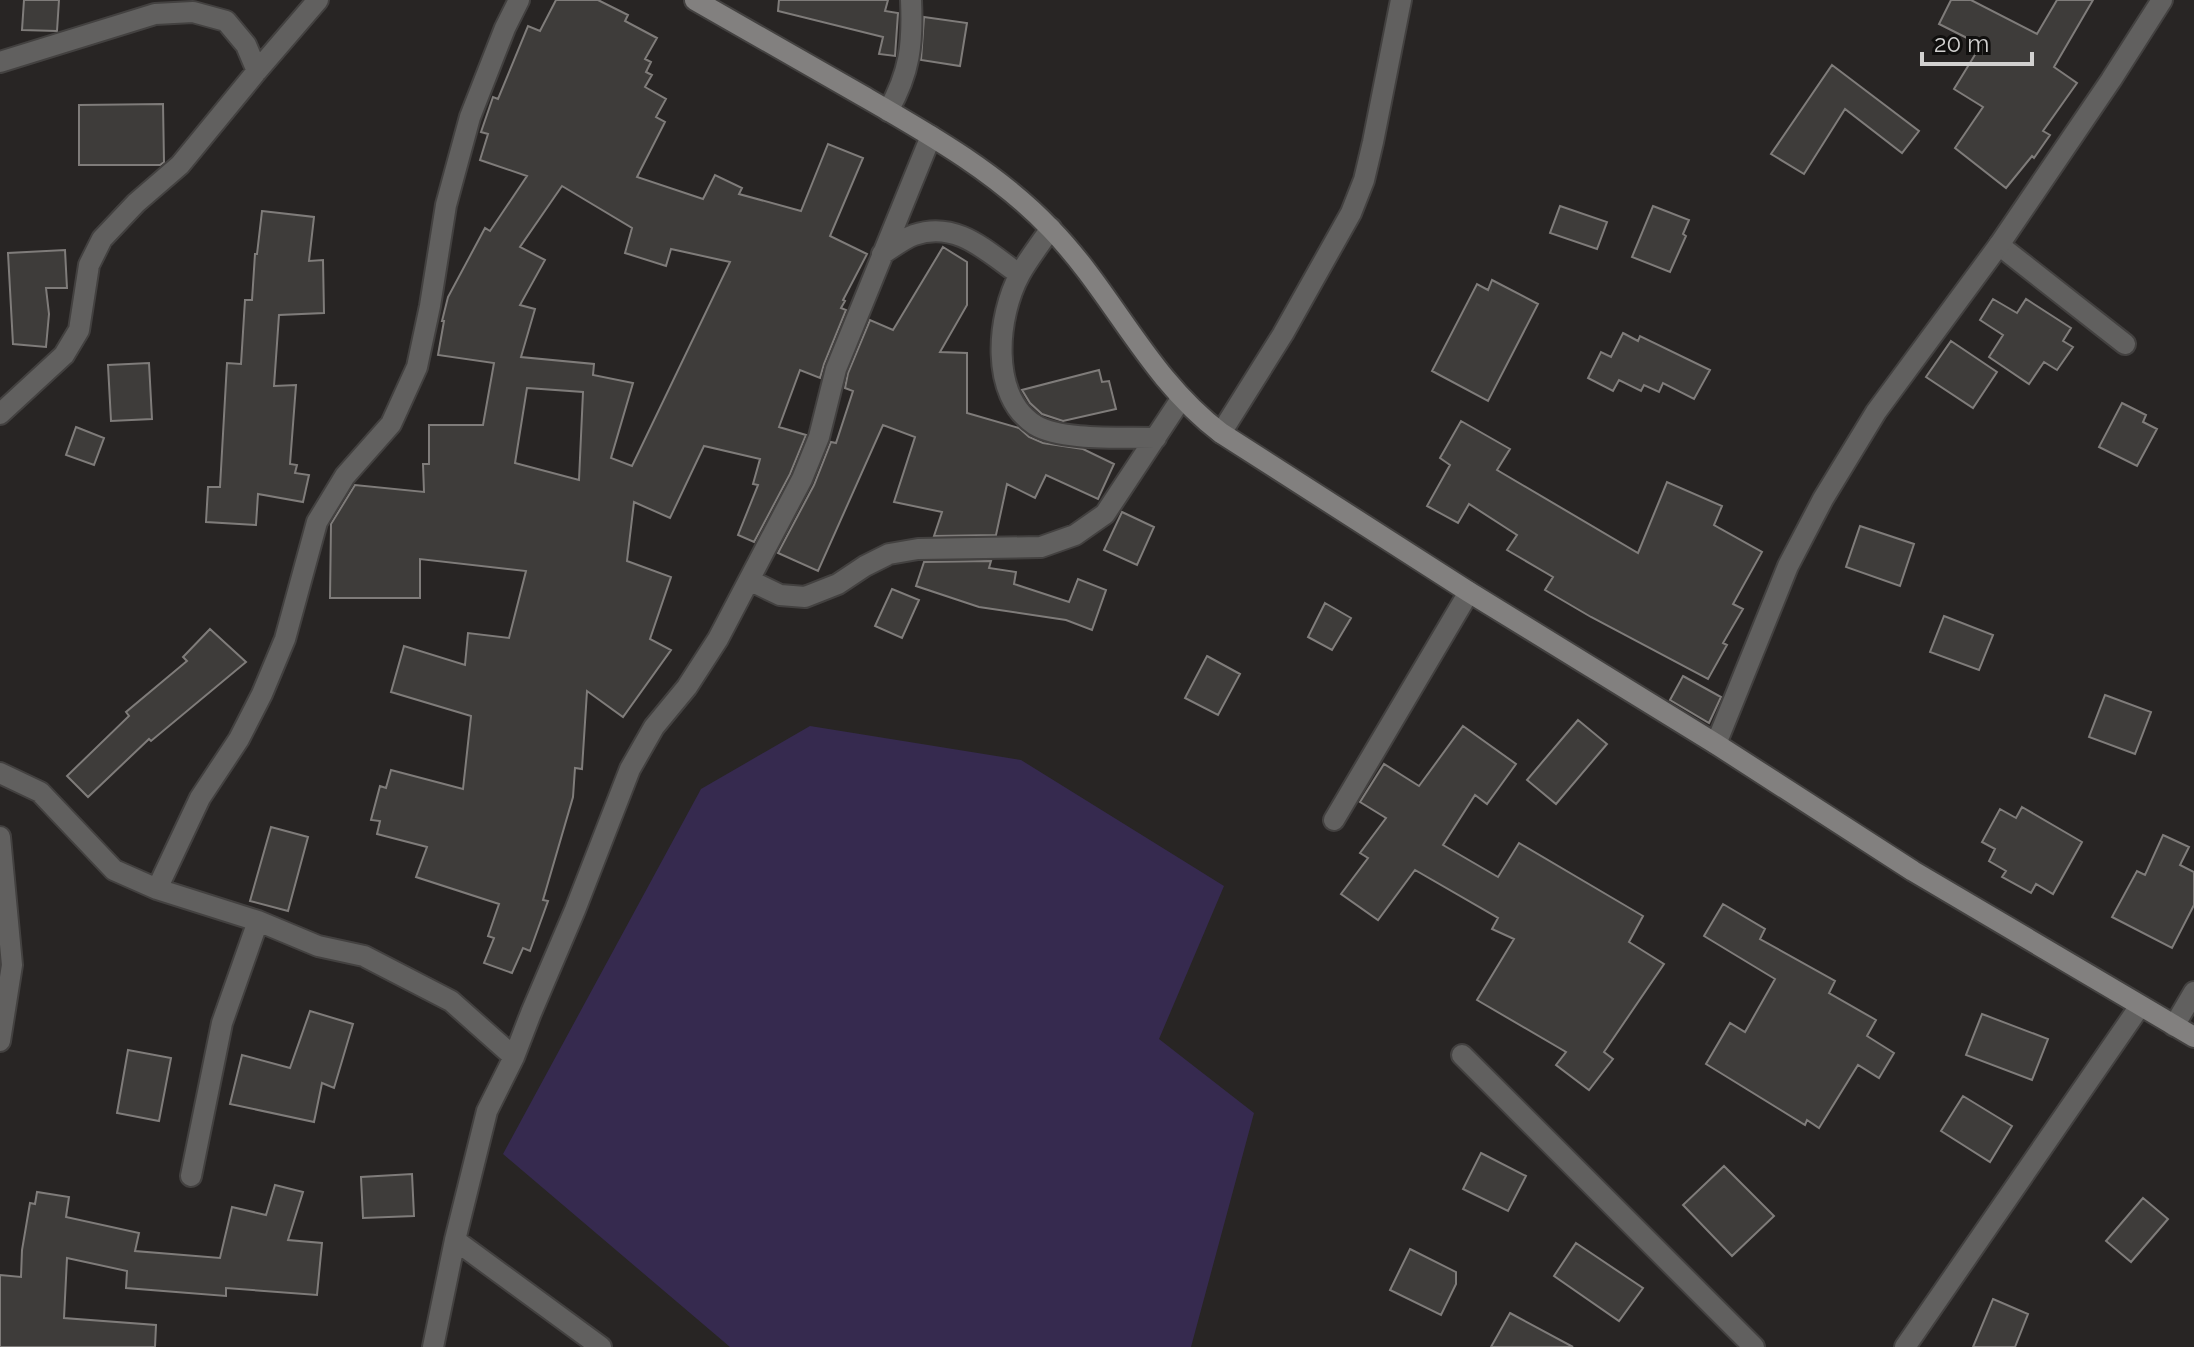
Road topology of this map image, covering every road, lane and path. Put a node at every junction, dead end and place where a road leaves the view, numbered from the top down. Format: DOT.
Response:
graph roads {
  1 [pos="318,0"];
  2 [pos="519,0"];
  3 [pos="695,0"];
  4 [pos="911,0"];
  5 [pos="1401,0"];
  6 [pos="2162,0"];
  7 [pos="0,62"];
  8 [pos="257,71"];
  9 [pos="888,111"];
  10 [pos="931,136"];
  11 [pos="1051,228"];
  12 [pos="1999,245"];
  13 [pos="882,254"];
  14 [pos="1019,274"];
  15 [pos="2125,344"];
  16 [pos="1181,399"];
  17 [pos="0,414"];
  18 [pos="1221,433"];
  19 [pos="1156,438"];
  20 [pos="751,581"];
  21 [pos="1469,592"];
  22 [pos="1716,744"];
  23 [pos="0,773"];
  24 [pos="1334,820"];
  25 [pos="0,837"];
  26 [pos="157,889"];
  27 [pos="258,921"];
  28 [pos="2194,992"];
  29 [pos="2140,1006"];
  30 [pos="2174,1026"];
  31 [pos="2194,1037"];
  32 [pos="0,1041"];
  33 [pos="1462,1055"];
  34 [pos="514,1057"];
  35 [pos="191,1176"];
  36 [pos="455,1240"];
  37 [pos="433,1347"];
  38 [pos="601,1347"];
  39 [pos="1754,1347"];
  40 [pos="1905,1347"];
  1 -- 8 [label="street"];
  2 -- 26 [label="street"];
  3 -- 9 [label="street"];
  4 -- 9 [label="street"];
  5 -- 18 [label="street"];
  6 -- 12 [label="street"];
  7 -- 8 [label="street"];
  8 -- 17 [label="street"];
  9 -- 10 [label="street"];
  10 -- 11 [label="street"];
  10 -- 13 [label="street"];
  11 -- 14 [label="street"];
  11 -- 16 [label="street"];
  12 -- 15 [label="street"];
  12 -- 22 [label="street"];
  13 -- 14 [label="street"];
  13 -- 20 [label="street"];
  14 -- 19 [label="street"];
  16 -- 18 [label="street"];
  16 -- 19 [label="street"];
  18 -- 21 [label="street"];
  19 -- 20 [label="street"];
  20 -- 34 [label="street"];
  21 -- 22 [label="street"];
  21 -- 24 [label="street"];
  22 -- 29 [label="street"];
  23 -- 26 [label="street"];
  25 -- 32 [label="street"];
  26 -- 27 [label="street"];
  27 -- 34 [label="street"];
  27 -- 35 [label="street"];
  28 -- 30 [label="street"];
  29 -- 30 [label="street"];
  29 -- 40 [label="street"];
  30 -- 31 [label="street"];
  33 -- 39 [label="street"];
  34 -- 36 [label="street"];
  36 -- 37 [label="street"];
  36 -- 38 [label="street"];
}
